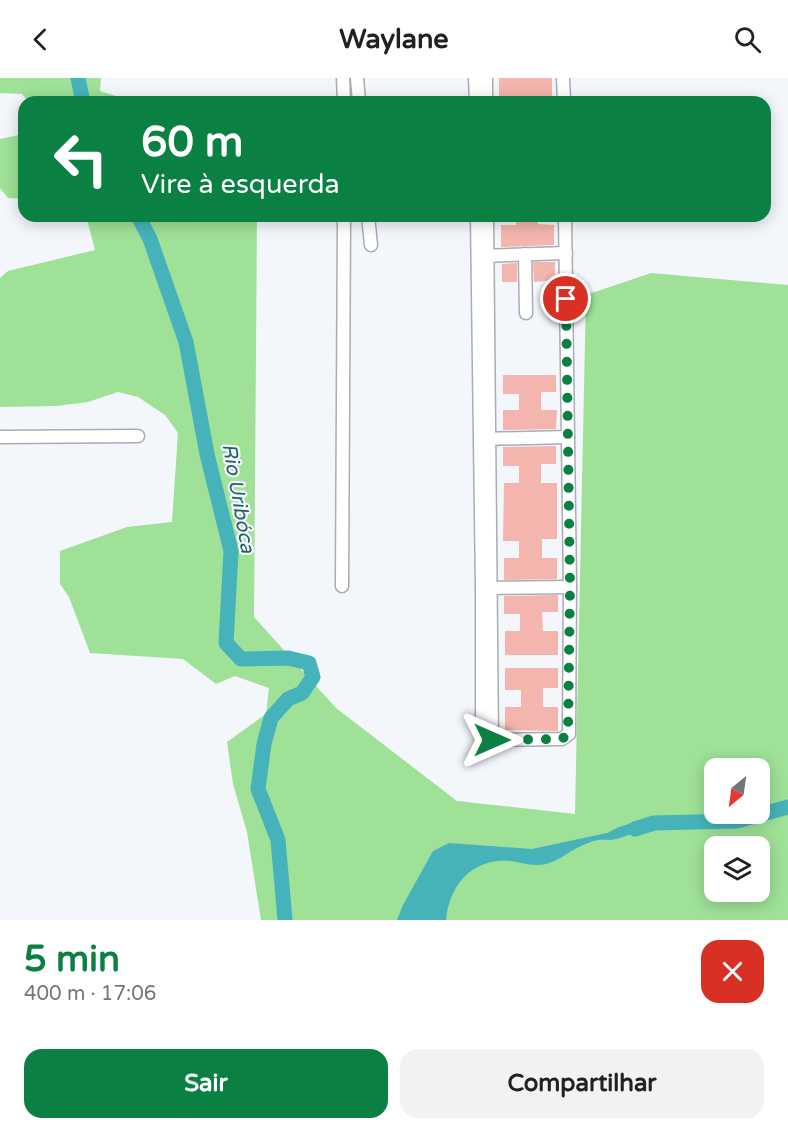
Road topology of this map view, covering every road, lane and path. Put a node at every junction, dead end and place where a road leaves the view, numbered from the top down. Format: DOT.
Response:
graph roads {
  1 [pos="343,78"];
  2 [pos="357,78"];
  3 [pos="475,78"];
  4 [pos="486,78"];
  5 [pos="563,78"];
  6 [pos="344,96"];
  7 [pos="358,96"];
  8 [pos="476,96"];
  9 [pos="486,96"];
  10 [pos="564,96"];
  11 [pos="344,222"];
  12 [pos="369,222"];
  13 [pos="478,222"];
  14 [pos="486,222"];
  15 [pos="565,222"];
  16 [pos="371,245"];
  17 [pos="566,253"];
  18 [pos="525,254"];
  19 [pos="483,256"];
  20 [pos="526,313"];
  21 [pos="138,436"];
  22 [pos="0,437"];
  23 [pos="568,437"];
  24 [pos="485,439"];
  25 [pos="342,586"];
  26 [pos="570,587"];
  27 [pos="487,588"];
  1 -- 6 [label="street"];
  2 -- 7 [label="street"];
  3 -- 8 [label="street"];
  4 -- 9 [label="street"];
  5 -- 10 [label="street"];
  11 -- 25 [label="street"];
  12 -- 16 [label="street"];
  13 -- 19 [label="street"];
  14 -- 19 [label="street"];
  15 -- 17 [label="street"];
  17 -- 18 [label="street"];
  17 -- 23 [label="street"];
  18 -- 19 [label="street"];
  18 -- 20 [label="street"];
  19 -- 24 [label="street"];
  21 -- 22 [label="street"];
  23 -- 24 [label="street"];
  23 -- 26 [label="street"];
  24 -- 27 [label="street"];
  26 -- 27 [label="street"];
  26 -- 27 [label="street"];
}
